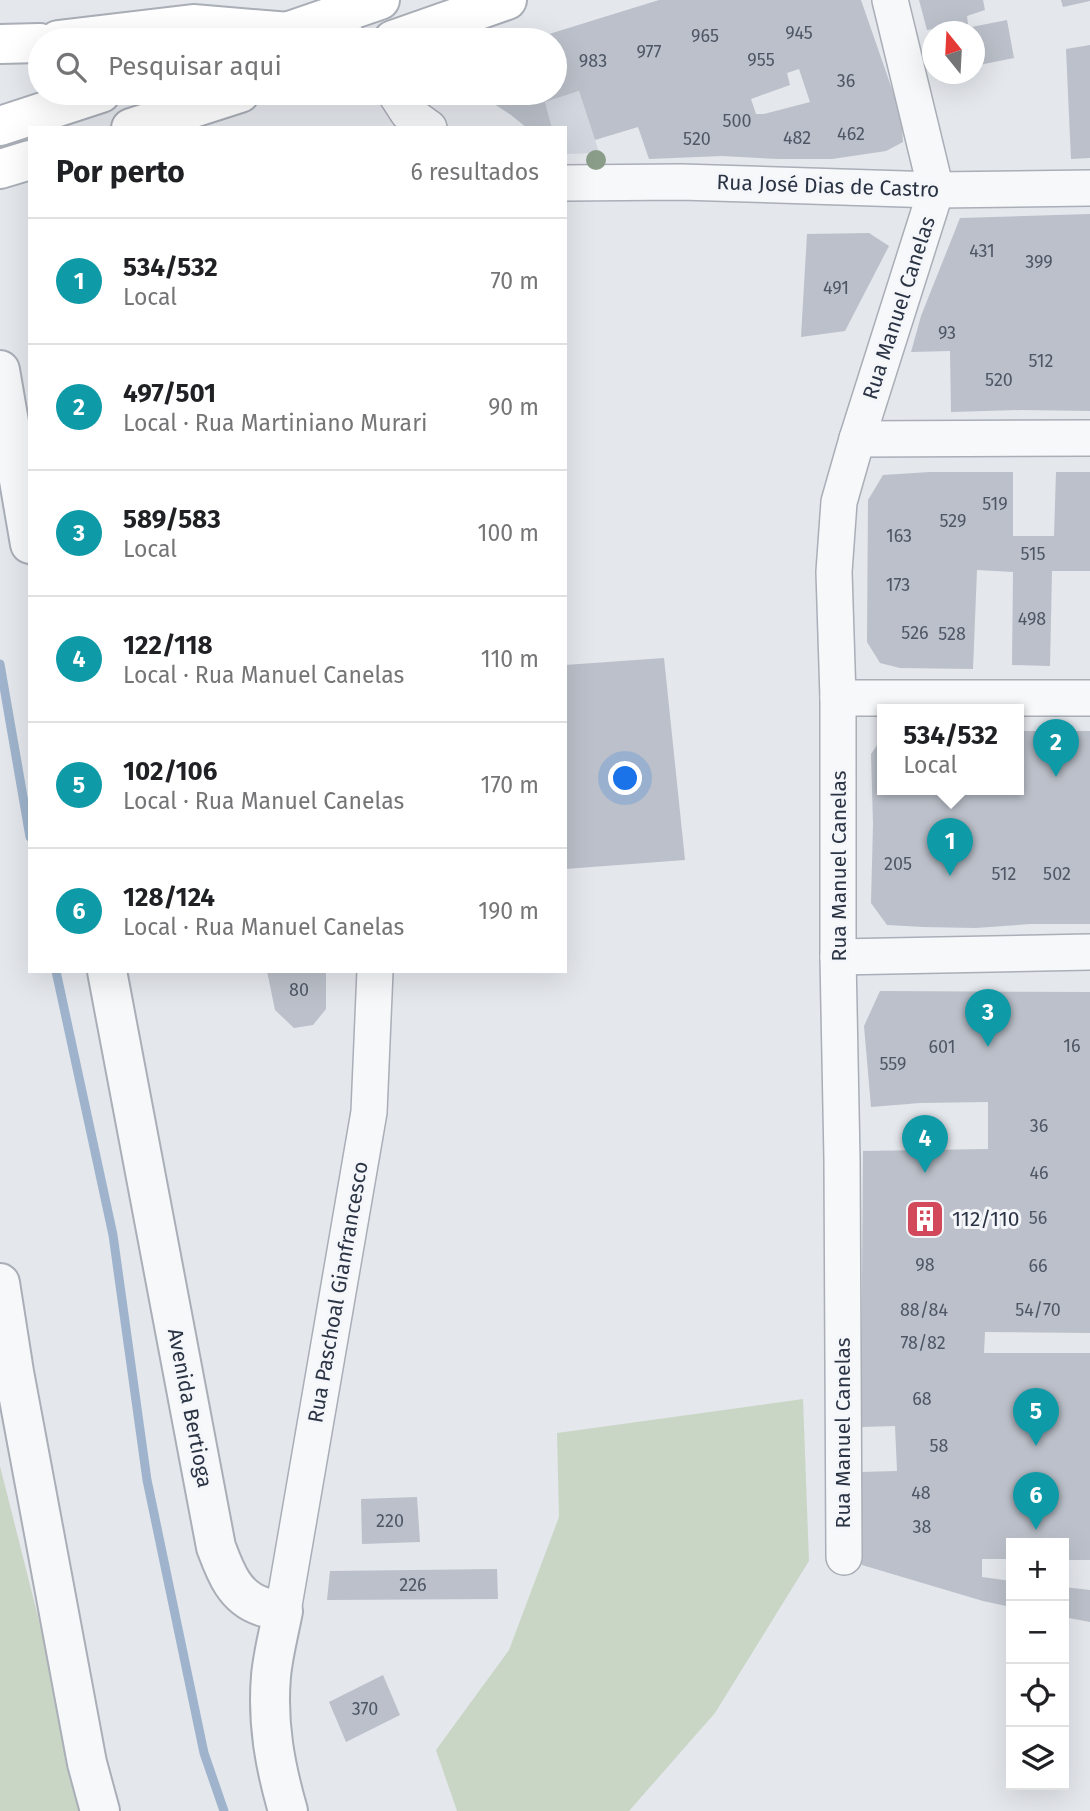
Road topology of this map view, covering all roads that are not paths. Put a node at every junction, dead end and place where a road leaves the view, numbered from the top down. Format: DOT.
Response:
graph roads {
  1 [pos="380,0"];
  2 [pos="507,0"];
  3 [pos="890,0"];
  4 [pos="159,28"];
  5 [pos="243,28"];
  6 [pos="316,28"];
  7 [pos="427,28"];
  8 [pos="28,43"];
  9 [pos="0,44"];
  10 [pos="64,105"];
  11 [pos="203,105"];
  12 [pos="0,126"];
  13 [pos="137,126"];
  14 [pos="28,161"];
  15 [pos="0,169"];
  16 [pos="567,183"];
  17 [pos="1090,188"];
  18 [pos="936,190"];
  19 [pos="0,370"];
  20 [pos="1090,438"];
  21 [pos="857,439"];
  22 [pos="28,532"];
  23 [pos="838,698"];
  24 [pos="1090,698"];
  25 [pos="1090,952"];
  26 [pos="838,957"];
  27 [pos="107,973"];
  28 [pos="375,973"];
  29 [pos="0,1283"];
  30 [pos="844,1557"];
  31 [pos="283,1611"];
  32 [pos="100,1811"];
  33 [pos="288,1811"];
  1 -- 6 [label="main road"];
  2 -- 7 [label="main road"];
  3 -- 18 [label="street"];
  4 -- 5 [label="main road"];
  8 -- 9 [label="main road"];
  10 -- 12 [label="main road"];
  11 -- 13 [label="main road"];
  14 -- 15 [label="main road"];
  16 -- 18 [label="street, Rua José Dias de Castro"];
  17 -- 18 [label="street, Rua José Dias de Castro"];
  18 -- 21 [label="street, Rua Manuel Canelas"];
  19 -- 22 [label="street"];
  20 -- 21 [label="street"];
  21 -- 23 [label="street, Rua Manuel Canelas"];
  23 -- 24 [label="street"];
  23 -- 26 [label="street, Rua Manuel Canelas"];
  25 -- 26 [label="street"];
  26 -- 30 [label="street, Rua Manuel Canelas"];
  27 -- 31 [label="street, Avenida Bertioga"];
  28 -- 31 [label="street, Rua Paschoal Gianfrancesco"];
  29 -- 32 [label="street"];
  31 -- 33 [label="street"];
}
